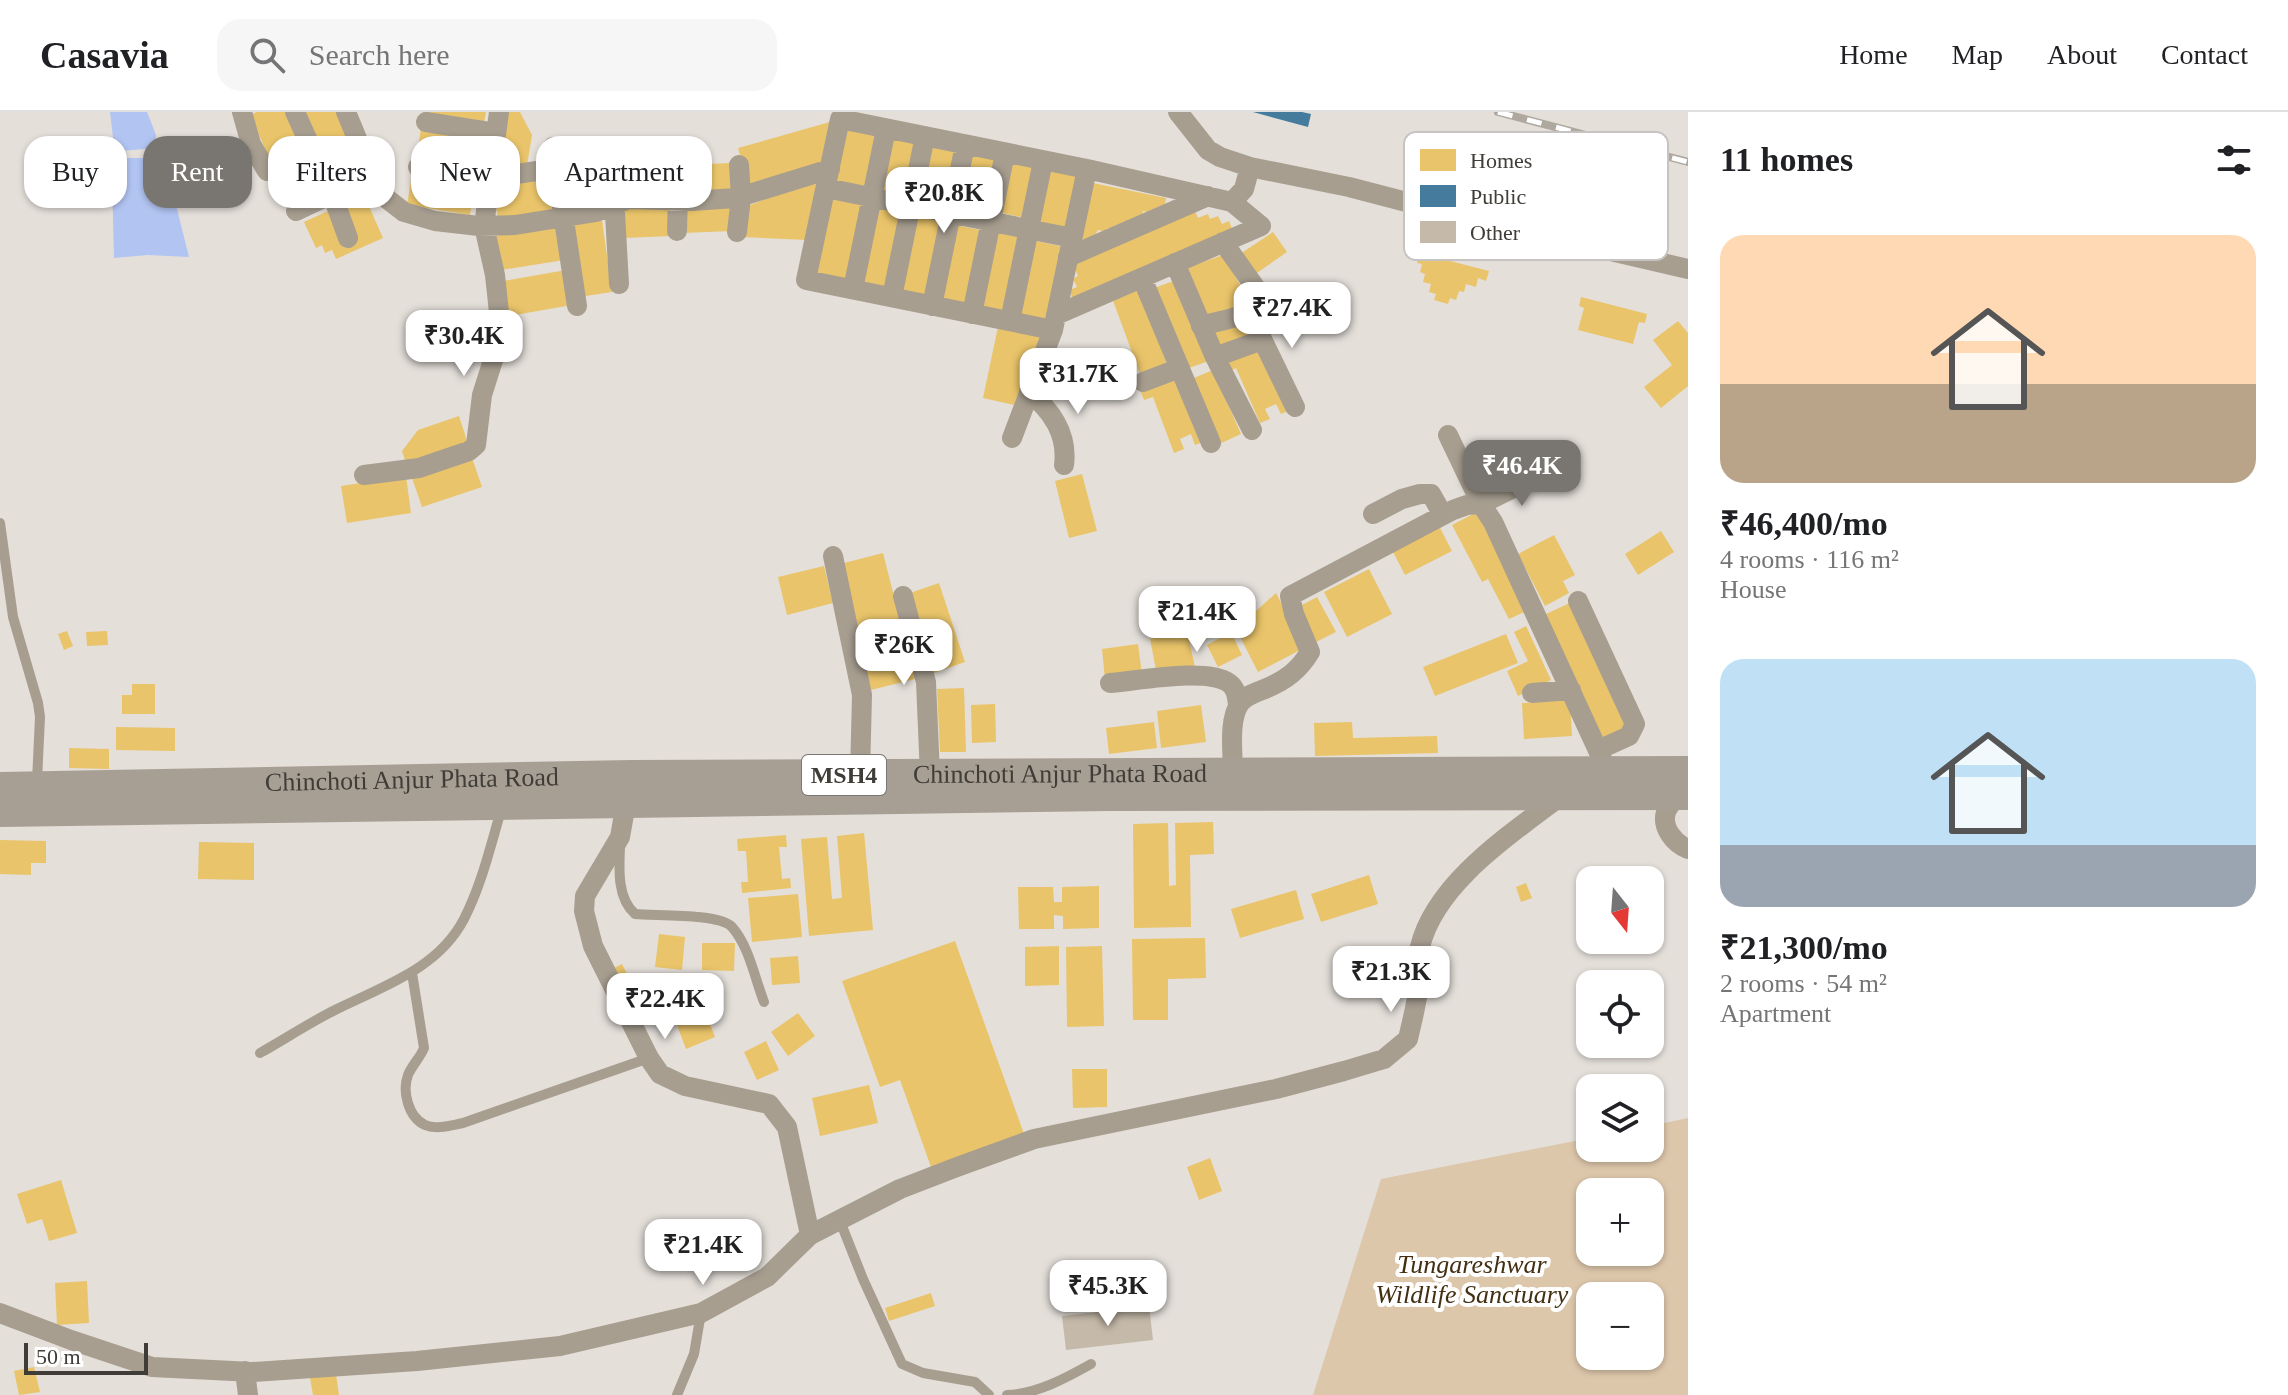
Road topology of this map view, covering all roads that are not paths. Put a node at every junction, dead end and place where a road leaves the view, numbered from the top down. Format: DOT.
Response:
graph roads {
  1 [pos="242,112"];
  2 [pos="295,112"];
  3 [pos="346,112"];
  4 [pos="1178,112"];
  5 [pos="426,122"];
  6 [pos="498,122"];
  7 [pos="886,129"];
  8 [pos="306,136"];
  9 [pos="356,136"];
  10 [pos="925,136"];
  11 [pos="965,145"];
  12 [pos="1005,153"];
  13 [pos="1043,161"];
  14 [pos="739,165"];
  15 [pos="1250,167"];
  16 [pos="520,169"];
  17 [pos="1087,169"];
  18 [pos="267,171"];
  19 [pos="828,178"];
  20 [pos="1208,196"];
  21 [pos="741,197"];
  22 [pos="712,198"];
  23 [pos="872,198"];
  24 [pos="1404,201"];
  25 [pos="1232,202"];
  26 [pos="395,205"];
  27 [pos="911,205"];
  28 [pos="302,208"];
  29 [pos="337,208"];
  30 [pos="486,208"];
  31 [pos="604,208"];
  32 [pos="615,208"];
  33 [pos="678,208"];
  34 [pos="296,211"];
  35 [pos="951,213"];
  36 [pos="564,217"];
  37 [pos="991,222"];
  38 [pos="484,226"];
  39 [pos="1029,229"];
  40 [pos="677,231"];
  41 [pos="737,232"];
  42 [pos="348,238"];
  43 [pos="1223,242"];
  44 [pos="1070,248"];
  45 [pos="1649,260"];
  46 [pos="1175,263"];
  47 [pos="1688,269"];
  48 [pos="1142,278"];
  49 [pos="619,284"];
  50 [pos="853,289"];
  51 [pos="892,297"];
  52 [pos="577,306"];
  53 [pos="932,306"];
  54 [pos="1249,312"];
  55 [pos="972,314"];
  56 [pos="1010,321"];
  57 [pos="1055,323"];
  58 [pos="1201,326"];
  59 [pos="1262,340"];
  60 [pos="1216,359"];
  61 [pos="1182,372"];
  62 [pos="1143,382"];
  63 [pos="1029,392"];
  64 [pos="1295,407"];
  65 [pos="1252,430"];
  66 [pos="1448,435"];
  67 [pos="1012,438"];
  68 [pos="1211,443"];
  69 [pos="1064,465"];
  70 [pos="1544,473"];
  71 [pos="364,475"];
  72 [pos="1481,504"];
  73 [pos="1373,514"];
  74 [pos="1443,515"];
  75 [pos="0,523"];
  76 [pos="833,556"];
  77 [pos="903,596"];
  78 [pos="4,601"];
  79 [pos="1578,601"];
  80 [pos="1110,683"];
  81 [pos="1571,690"];
  82 [pos="1532,693"];
  83 [pos="1238,705"];
  84 [pos="1614,771"];
  85 [pos="1233,772"];
  86 [pos="860,775"];
  87 [pos="930,775"];
  88 [pos="0,787"];
  89 [pos="37,787"];
  90 [pos="1685,787"];
  91 [pos="629,788"];
  92 [pos="505,791"];
  93 [pos="1562,795"];
  94 [pos="0,812"];
  95 [pos="620,837"];
  96 [pos="1688,849"];
  97 [pos="412,973"];
  98 [pos="764,1002"];
  99 [pos="260,1053"];
  100 [pos="649,1058"];
  101 [pos="840,1221"];
  102 [pos="810,1235"];
  103 [pos="0,1313"];
  104 [pos="701,1313"];
  105 [pos="1091,1364"];
  106 [pos="245,1371"];
  107 [pos="248,1395"];
  108 [pos="677,1395"];
  109 [pos="989,1395"];
  110 [pos="1007,1395"];
  1 -- 18 [label="street"];
  2 -- 8 [label="street"];
  3 -- 9 [label="street"];
  4 -- 15 [label="street"];
  5 -- 6 [label="street"];
  7 -- 10 [label="street"];
  7 -- 19 [label="street"];
  7 -- 23 [label="street"];
  10 -- 11 [label="street"];
  10 -- 27 [label="street"];
  11 -- 12 [label="street"];
  11 -- 35 [label="street"];
  12 -- 13 [label="street"];
  12 -- 37 [label="street"];
  13 -- 17 [label="street"];
  13 -- 39 [label="street"];
  14 -- 21 [label="street"];
  15 -- 24 [label="street"];
  15 -- 25 [label="street"];
  16 -- 36 [label="street"];
  17 -- 20 [label="street"];
  17 -- 44 [label="street"];
  19 -- 21 [label="street"];
  19 -- 23 [label="street"];
  19 -- 50 [label="street"];
  20 -- 25 [label="street"];
  20 -- 44 [label="street"];
  21 -- 22 [label="street"];
  21 -- 41 [label="street"];
  23 -- 27 [label="street"];
  23 -- 50 [label="street"];
  25 -- 43 [label="street"];
  26 -- 38 [label="street"];
  27 -- 35 [label="street"];
  27 -- 51 [label="street"];
  28 -- 34 [label="street"];
  29 -- 42 [label="street"];
  30 -- 38 [label="street"];
  31 -- 36 [label="street"];
  32 -- 49 [label="street"];
  33 -- 40 [label="street"];
  35 -- 37 [label="street"];
  35 -- 53 [label="street"];
  36 -- 38 [label="street"];
  36 -- 52 [label="street"];
  37 -- 39 [label="street"];
  37 -- 55 [label="street"];
  38 -- 71 [label="street"];
  39 -- 44 [label="street"];
  39 -- 56 [label="street"];
  43 -- 46 [label="street"];
  43 -- 54 [label="street"];
  44 -- 57 [label="street"];
  45 -- 47 [label="street"];
  46 -- 48 [label="street"];
  46 -- 58 [label="street"];
  48 -- 57 [label="street"];
  48 -- 61 [label="street"];
  50 -- 51 [label="street"];
  51 -- 53 [label="street"];
  53 -- 55 [label="street"];
  54 -- 58 [label="street"];
  54 -- 59 [label="street"];
  55 -- 56 [label="street"];
  56 -- 57 [label="street"];
  57 -- 63 [label="street"];
  58 -- 60 [label="street"];
  59 -- 60 [label="street"];
  59 -- 64 [label="street"];
  60 -- 61 [label="street"];
  60 -- 65 [label="street"];
  61 -- 62 [label="street"];
  61 -- 68 [label="street"];
  63 -- 67 [label="street"];
  63 -- 69 [label="street"];
  66 -- 72 [label="street"];
  70 -- 72 [label="street"];
  72 -- 74 [label="street"];
  72 -- 81 [label="street"];
  73 -- 74 [label="street"];
  74 -- 83 [label="street"];
  75 -- 78 [label="lane"];
  76 -- 86 [label="street"];
  77 -- 87 [label="street"];
  78 -- 89 [label="lane"];
  79 -- 84 [label="street"];
  80 -- 83 [label="street"];
  81 -- 82 [label="street"];
  81 -- 84 [label="street"];
  83 -- 85 [label="street"];
  84 -- 85 [label="main road, Chinchoti Anjur Phata Road / MSH4"];
  84 -- 90 [label="main road, Chinchoti Anjur Phata Road / MSH4"];
  84 -- 93 [label="main road, Chinchoti Anjur Phata Road / MSH4"];
  85 -- 87 [label="main road, Chinchoti Anjur Phata Road / MSH4"];
  86 -- 87 [label="main road, Chinchoti Anjur Phata Road / MSH4"];
  86 -- 91 [label="main road, Chinchoti Anjur Phata Road / MSH4"];
  88 -- 89 [label="main road, Chinchoti Anjur Phata Road / MSH4"];
  89 -- 92 [label="main road, Chinchoti Anjur Phata Road / MSH4"];
  90 -- 96 [label="street"];
  91 -- 92 [label="main road, Chinchoti Anjur Phata Road / MSH4"];
  91 -- 93 [label="main road, Chinchoti Anjur Phata Road / MSH4"];
  91 -- 95 [label="street"];
  92 -- 94 [label="main road, Chinchoti Anjur Phata Road / MSH4"];
  92 -- 97 [label="lane"];
  93 -- 101 [label="street"];
  95 -- 98 [label="lane"];
  95 -- 100 [label="street"];
  97 -- 99 [label="lane"];
  97 -- 100 [label="lane"];
  100 -- 102 [label="street"];
  101 -- 102 [label="street"];
  101 -- 109 [label="lane"];
  102 -- 104 [label="street"];
  103 -- 106 [label="street"];
  104 -- 106 [label="street"];
  104 -- 108 [label="lane"];
  105 -- 110 [label="lane"];
  106 -- 107 [label="street"];
}
